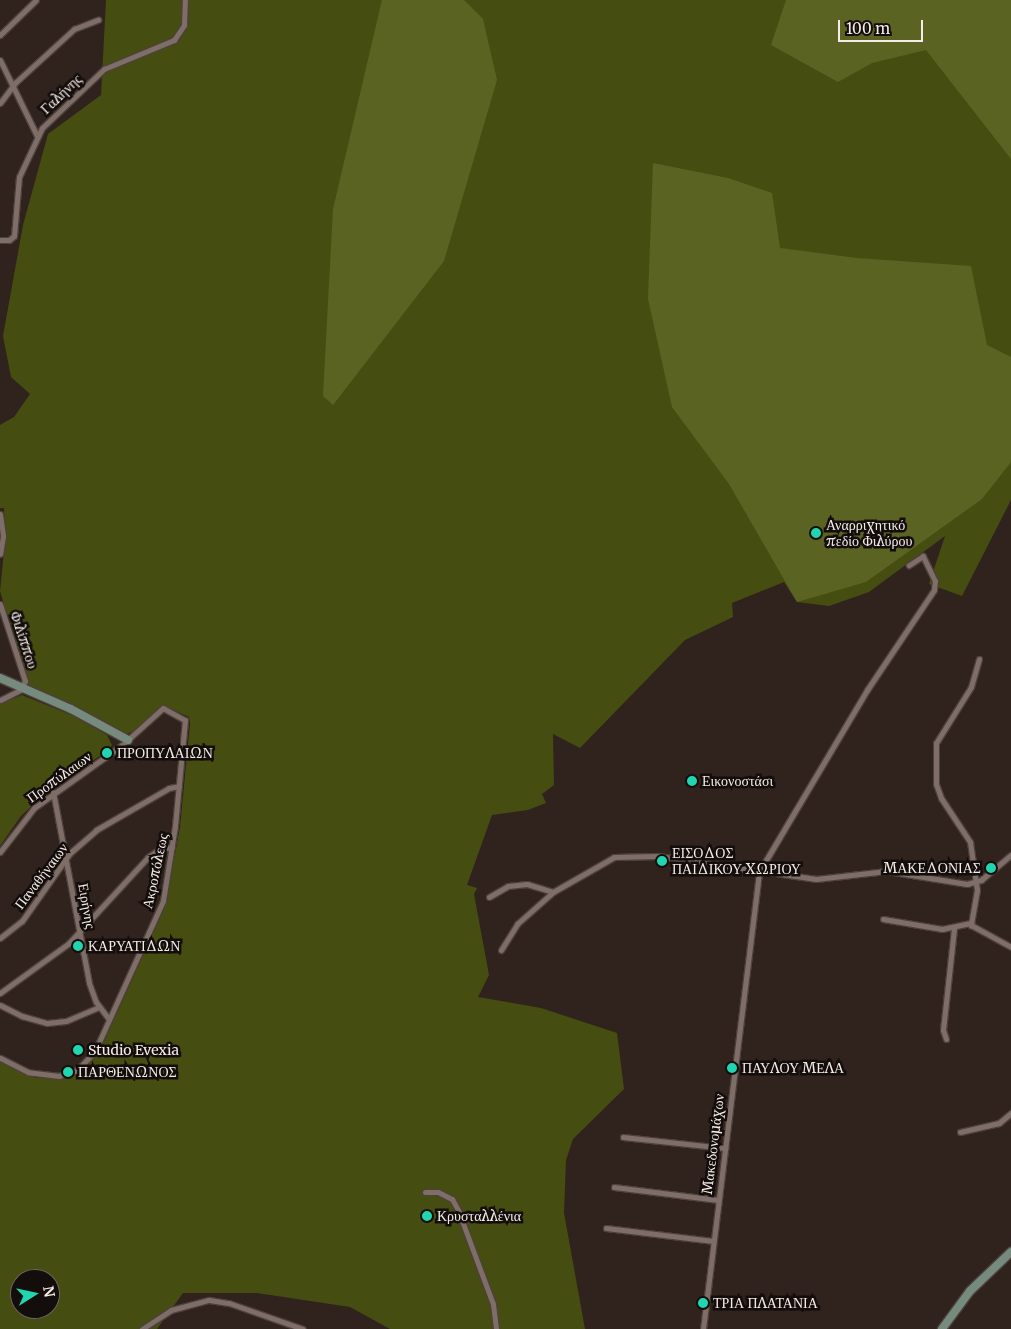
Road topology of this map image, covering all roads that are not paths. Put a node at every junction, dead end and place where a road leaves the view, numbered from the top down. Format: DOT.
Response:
graph roads {
  1 [pos="36,0"];
  2 [pos="185,0"];
  3 [pos="98,20"];
  4 [pos="0,35"];
  5 [pos="0,60"];
  6 [pos="12,87"];
  7 [pos="0,103"];
  8 [pos="37,136"];
  9 [pos="0,240"];
  10 [pos="0,514"];
  11 [pos="0,554"];
  12 [pos="910,565"];
  13 [pos="0,604"];
  14 [pos="979,659"];
  15 [pos="0,678"];
  16 [pos="21,689"];
  17 [pos="0,700"];
  18 [pos="163,708"];
  19 [pos="128,740"];
  20 [pos="179,786"];
  21 [pos="54,792"];
  22 [pos="172,847"];
  23 [pos="0,852"];
  24 [pos="1011,855"];
  25 [pos="65,860"];
  26 [pos="759,872"];
  27 [pos="976,882"];
  28 [pos="553,892"];
  29 [pos="489,897"];
  30 [pos="883,919"];
  31 [pos="971,923"];
  32 [pos="954,928"];
  33 [pos="79,933"];
  34 [pos="0,938"];
  35 [pos="1011,947"];
  36 [pos="501,950"];
  37 [pos="0,993"];
  38 [pos="0,1004"];
  39 [pos="98,1007"];
  40 [pos="109,1019"];
  41 [pos="946,1039"];
  42 [pos="0,1058"];
  43 [pos="1011,1113"];
  44 [pos="960,1132"];
  45 [pos="623,1137"];
  46 [pos="725,1148"];
  47 [pos="614,1187"];
  48 [pos="425,1192"];
  49 [pos="718,1200"];
  50 [pos="606,1228"];
  51 [pos="713,1241"];
  52 [pos="1011,1252"];
  53 [pos="142,1329"];
  54 [pos="303,1329"];
  55 [pos="496,1329"];
  56 [pos="703,1329"];
  57 [pos="942,1329"];
  1 -- 4 [label="street"];
  2 -- 8 [label="street, Γαλήνης"];
  3 -- 6 [label="street"];
  5 -- 6 [label="street"];
  6 -- 7 [label="street"];
  6 -- 8 [label="street"];
  8 -- 9 [label="street, Γαλήνης"];
  10 -- 11 [label="street"];
  12 -- 26 [label="street"];
  13 -- 16 [label="street, Φιλίππου"];
  14 -- 27 [label="street"];
  15 -- 16 [label="street"];
  16 -- 17 [label="street, Φιλίππου"];
  16 -- 19 [label="street"];
  18 -- 19 [label="street, Προπύλαιων"];
  18 -- 20 [label="street, Ακροπόλεως"];
  19 -- 21 [label="street, Προπύλαιων"];
  20 -- 22 [label="street, Ακροπόλεως"];
  20 -- 25 [label="street, Παναθήναιων"];
  21 -- 23 [label="street, Προπύλαιων"];
  21 -- 25 [label="street, Ειρήνης"];
  22 -- 33 [label="street"];
  22 -- 40 [label="street, Ακροπόλεως"];
  24 -- 27 [label="street"];
  25 -- 33 [label="street, Ειρήνης"];
  25 -- 34 [label="street, Παναθήναιων"];
  26 -- 27 [label="street"];
  26 -- 28 [label="street"];
  26 -- 46 [label="street, Μακεδονομάχων"];
  27 -- 31 [label="street"];
  28 -- 29 [label="street"];
  28 -- 36 [label="street"];
  30 -- 32 [label="street"];
  31 -- 32 [label="street"];
  31 -- 35 [label="street"];
  32 -- 41 [label="street"];
  33 -- 37 [label="street"];
  33 -- 39 [label="street, Ειρήνης"];
  38 -- 39 [label="street"];
  39 -- 40 [label="street, Ειρήνης"];
  40 -- 42 [label="street, Ακροπόλεως"];
  43 -- 44 [label="street"];
  45 -- 46 [label="street"];
  46 -- 49 [label="street, Μακεδονομάχων"];
  47 -- 49 [label="street"];
  48 -- 55 [label="street"];
  49 -- 51 [label="street, Μακεδονομάχων"];
  50 -- 51 [label="street"];
  51 -- 56 [label="street, Μακεδονομάχων"];
  52 -- 57 [label="street"];
  53 -- 54 [label="street"];
}
